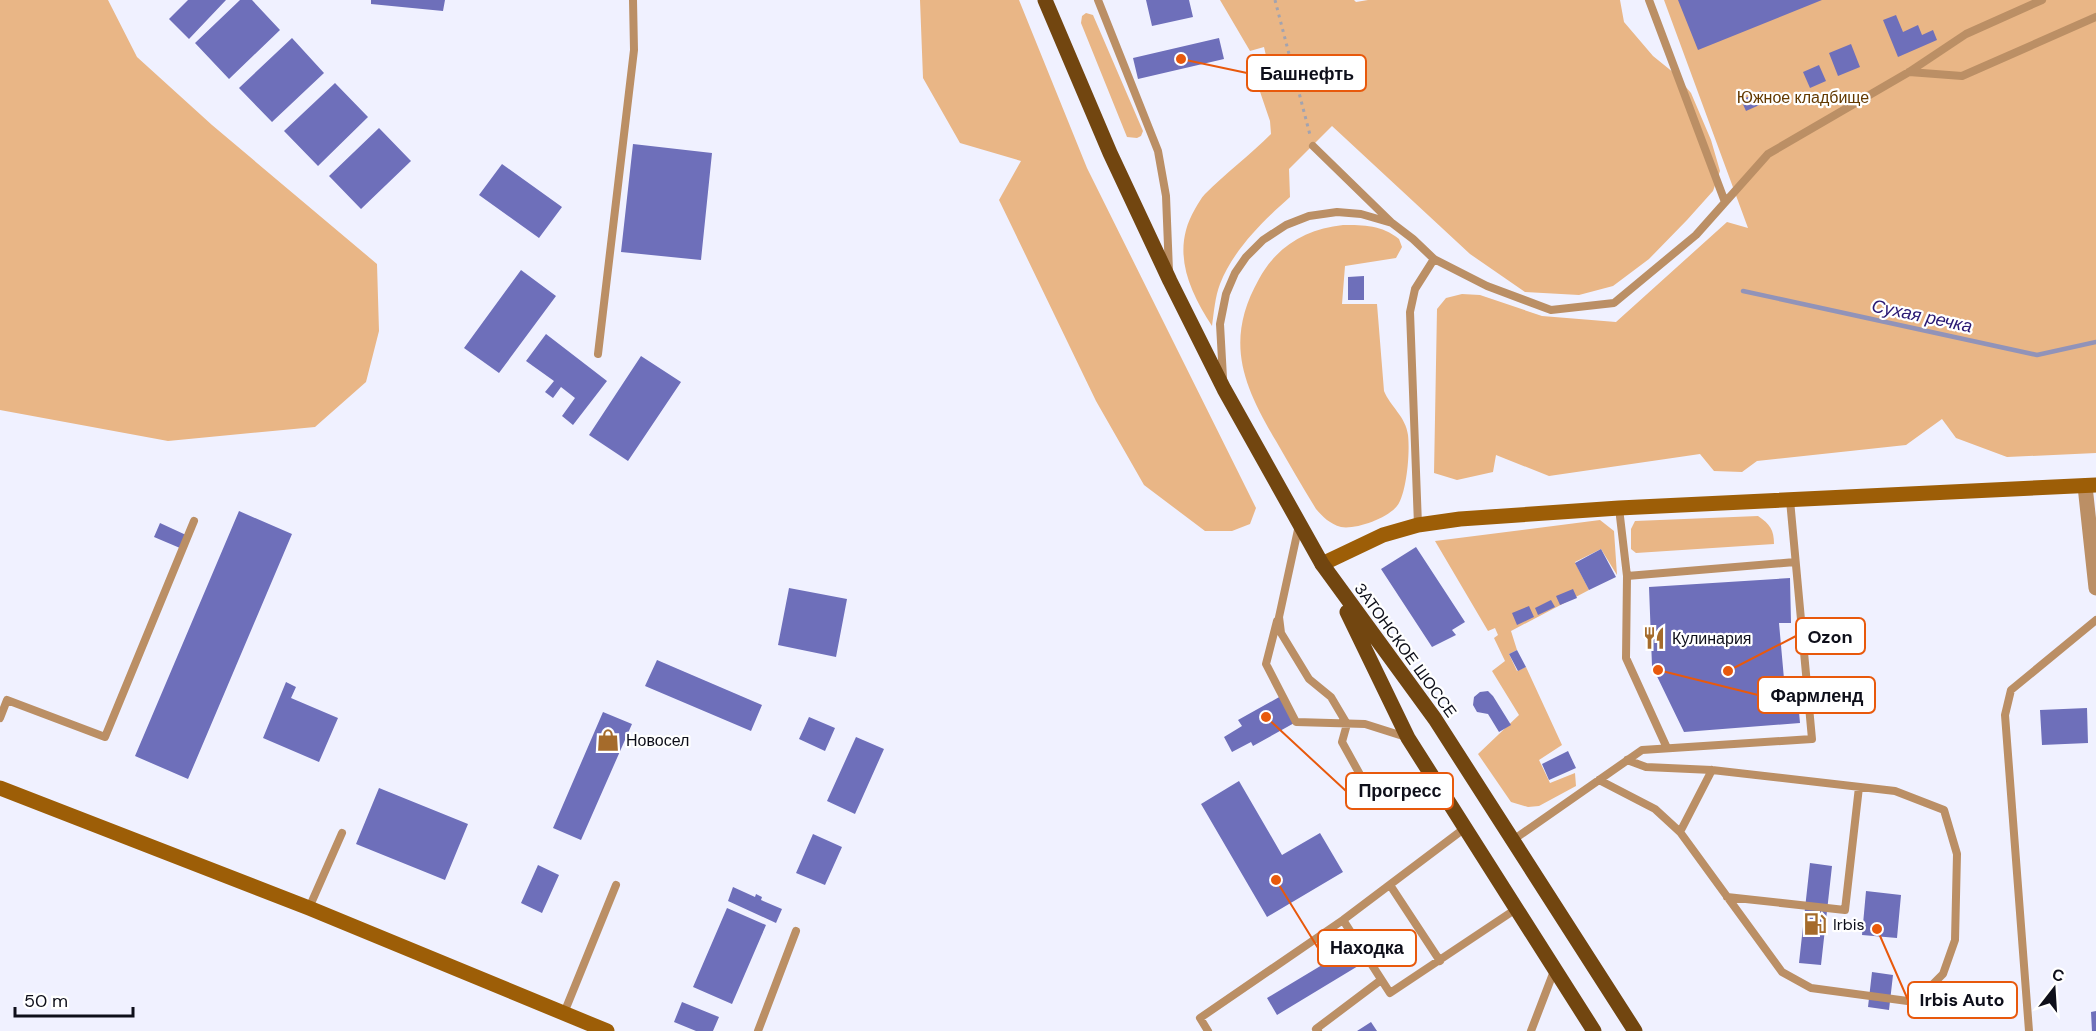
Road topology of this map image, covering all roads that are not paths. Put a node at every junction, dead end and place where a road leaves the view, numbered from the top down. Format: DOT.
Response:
graph roads {
  1 [pos="633,0"];
  2 [pos="1045,0"];
  3 [pos="1098,0"];
  4 [pos="1649,0"];
  5 [pos="2042,0"];
  6 [pos="2096,17"];
  7 [pos="1909,72"];
  8 [pos="1313,146"];
  9 [pos="1725,202"];
  10 [pos="1392,223"];
  11 [pos="1434,260"];
  12 [pos="1170,281"];
  13 [pos="598,354"];
  14 [pos="1224,389"];
  15 [pos="2090,485"];
  16 [pos="1790,500"];
  17 [pos="1620,508"];
  18 [pos="195,521"];
  19 [pos="1300,524"];
  20 [pos="1418,525"];
  21 [pos="1795,562"];
  22 [pos="1322,564"];
  23 [pos="1627,576"];
  24 [pos="1332,579"];
  25 [pos="2096,588"];
  26 [pos="1279,617"];
  27 [pos="2096,620"];
  28 [pos="0,718"];
  29 [pos="1347,724"];
  30 [pos="1408,738"];
  31 [pos="1667,748"];
  32 [pos="1627,760"];
  33 [pos="1712,770"];
  34 [pos="1431,775"];
  35 [pos="1599,780"];
  36 [pos="1859,787"];
  37 [pos="0,788"];
  38 [pos="1465,828"];
  39 [pos="342,832"];
  40 [pos="1680,832"];
  41 [pos="1513,840"];
  42 [pos="616,885"];
  43 [pos="1390,885"];
  44 [pos="1727,897"];
  45 [pos="309,908"];
  46 [pos="1516,909"];
  47 [pos="1343,920"];
  48 [pos="796,931"];
  49 [pos="1440,961"];
  50 [pos="1555,969"];
  51 [pos="1381,980"];
  52 [pos="564,1012"];
  53 [pos="606,1031"];
  54 [pos="758,1031"];
  55 [pos="1208,1031"];
  56 [pos="1318,1031"];
  57 [pos="1531,1031"];
  58 [pos="1594,1031"];
  59 [pos="1635,1031"];
  60 [pos="2029,1031"];
  1 -- 13 [label="lane"];
  2 -- 12 [label="main road"];
  3 -- 12 [label="lane"];
  4 -- 9 [label="lane"];
  5 -- 7 [label="lane"];
  6 -- 7 [label="lane"];
  7 -- 9 [label="lane"];
  8 -- 10 [label="lane"];
  9 -- 11 [label="lane"];
  10 -- 11 [label="lane"];
  10 -- 14 [label="lane"];
  11 -- 20 [label="lane"];
  12 -- 14 [label="main road"];
  14 -- 19 [label="main road"];
  15 -- 16 [label="main road"];
  15 -- 25 [label="street"];
  16 -- 17 [label="main road"];
  16 -- 21 [label="lane"];
  17 -- 20 [label="main road"];
  17 -- 23 [label="lane"];
  18 -- 28 [label="lane"];
  19 -- 22 [label="main road"];
  19 -- 26 [label="lane"];
  20 -- 22 [label="main road"];
  21 -- 23 [label="lane"];
  21 -- 31 [label="lane"];
  22 -- 24 [label="main road"];
  23 -- 31 [label="lane"];
  24 -- 30 [label="main road, ЗАТОНСКОЕ ШОССЕ"];
  24 -- 41 [label="main road, ЗАТОНСКОЕ ШОССЕ"];
  26 -- 29 [label="lane"];
  26 -- 29 [label="lane"];
  27 -- 60 [label="lane"];
  29 -- 30 [label="lane"];
  29 -- 34 [label="lane"];
  30 -- 34 [label="main road, ЗАТОНСКОЕ ШОССЕ"];
  31 -- 32 [label="lane"];
  32 -- 33 [label="lane"];
  32 -- 35 [label="lane"];
  33 -- 36 [label="lane"];
  33 -- 40 [label="lane"];
  34 -- 38 [label="main road, ЗАТОНСКОЕ ШОССЕ"];
  35 -- 40 [label="lane"];
  35 -- 41 [label="lane"];
  36 -- 44 [label="lane"];
  36 -- 44 [label="lane"];
  37 -- 45 [label="main road"];
  38 -- 43 [label="lane"];
  38 -- 46 [label="main road, ЗАТОНСКОЕ ШОССЕ"];
  39 -- 45 [label="lane"];
  40 -- 44 [label="lane"];
  41 -- 59 [label="main road, ЗАТОНСКОЕ ШОССЕ"];
  42 -- 52 [label="lane"];
  43 -- 47 [label="lane"];
  43 -- 49 [label="lane"];
  45 -- 52 [label="main road"];
  46 -- 49 [label="lane"];
  46 -- 50 [label="main road, ЗАТОНСКОЕ ШОССЕ"];
  47 -- 51 [label="lane"];
  47 -- 55 [label="lane"];
  48 -- 54 [label="lane"];
  49 -- 51 [label="lane"];
  50 -- 57 [label="lane"];
  50 -- 58 [label="main road, ЗАТОНСКОЕ ШОССЕ"];
  51 -- 56 [label="lane"];
  52 -- 53 [label="main road"];
}
